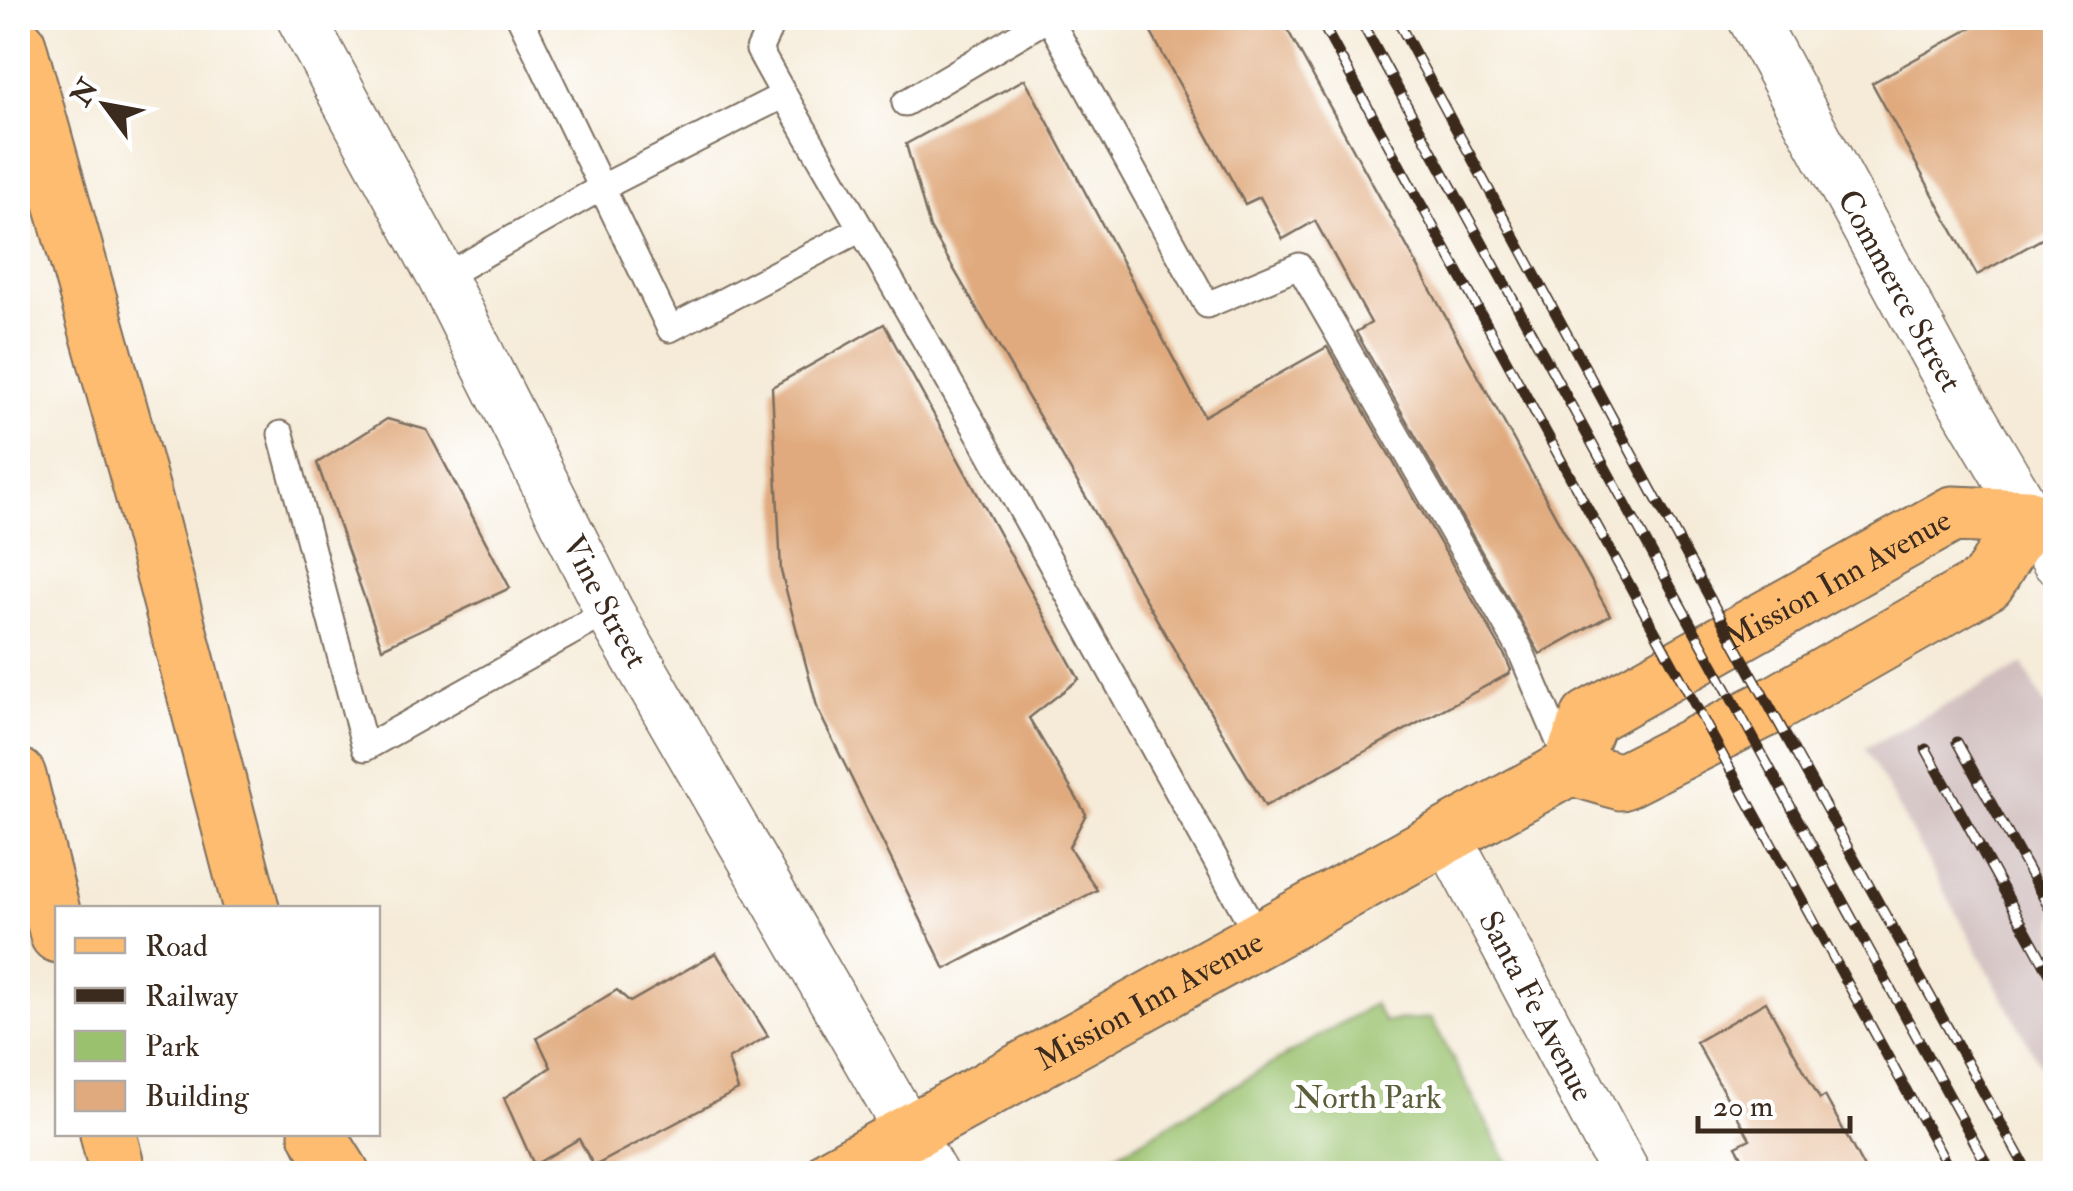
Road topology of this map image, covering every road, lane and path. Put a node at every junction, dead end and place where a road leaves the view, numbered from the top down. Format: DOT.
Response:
graph roads {
  1 [pos="301,18"];
  2 [pos="520,18"];
  3 [pos="774,18"];
  4 [pos="1048,18"];
  5 [pos="1752,18"];
  6 [pos="18,45"];
  7 [pos="784,94"];
  8 [pos="905,103"];
  9 [pos="599,189"];
  10 [pos="861,229"];
  11 [pos="442,278"];
  12 [pos="281,434"];
  13 [pos="2041,539"];
  14 [pos="609,611"];
  15 [pos="1570,767"];
  16 [pos="18,776"];
  17 [pos="1448,838"];
  18 [pos="250,906"];
  19 [pos="55,922"];
  20 [pos="1259,938"];
  21 [pos="108,1136"];
  22 [pos="308,1136"];
  23 [pos="317,1136"];
  24 [pos="920,1153"];
  25 [pos="118,1174"];
  26 [pos="304,1174"];
  27 [pos="342,1174"];
  28 [pos="834,1174"];
  29 [pos="1626,1174"];
  1 -- 11 [label="street, Vine Street"];
  2 -- 9 [label="lane"];
  3 -- 7 [label="lane"];
  4 -- 8 [label="lane"];
  4 -- 15 [label="lane"];
  5 -- 13 [label="street, Commerce Street"];
  6 -- 18 [label="main road"];
  7 -- 9 [label="lane"];
  7 -- 10 [label="lane"];
  9 -- 10 [label="lane"];
  9 -- 11 [label="lane"];
  10 -- 20 [label="lane"];
  11 -- 14 [label="street, Vine Street"];
  12 -- 14 [label="lane"];
  13 -- 15 [label="main road, Mission Inn Avenue"];
  13 -- 15 [label="main road, Mission Inn Avenue"];
  14 -- 24 [label="street, Vine Street"];
  15 -- 17 [label="main road, Mission Inn Avenue"];
  16 -- 19 [label="main road"];
  17 -- 20 [label="main road, Mission Inn Avenue"];
  17 -- 29 [label="street, Santa Fe Avenue"];
  20 -- 24 [label="main road, Mission Inn Avenue"];
  21 -- 25 [label="main road"];
  22 -- 26 [label="main road"];
  23 -- 27 [label="main road"];
  24 -- 28 [label="main road, Mission Inn Avenue"];
}
